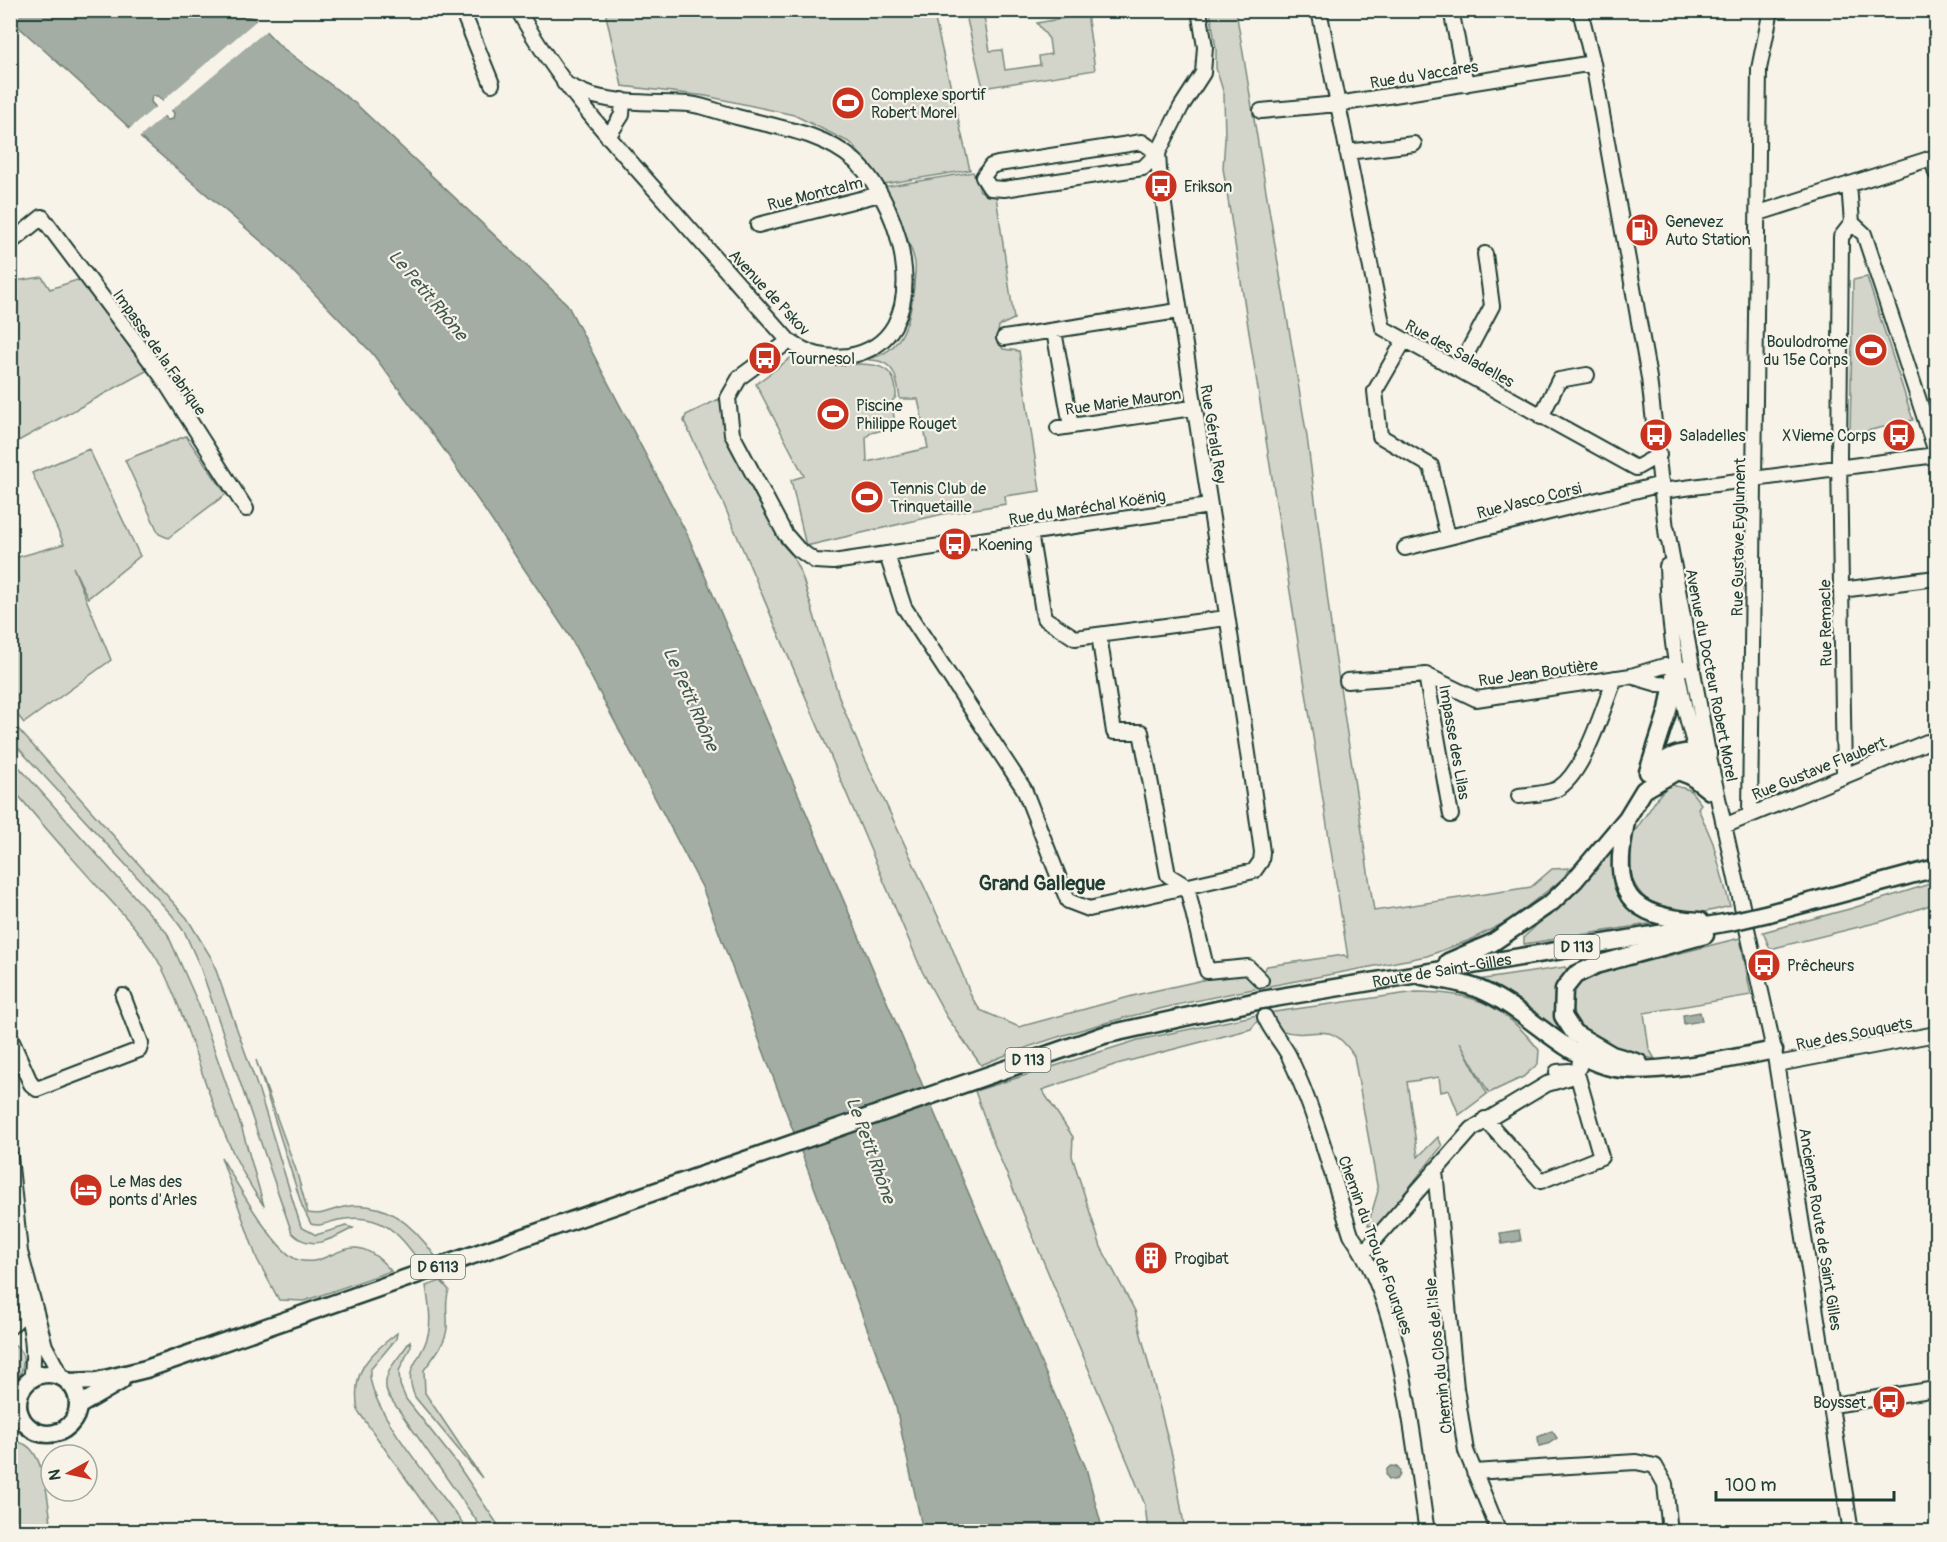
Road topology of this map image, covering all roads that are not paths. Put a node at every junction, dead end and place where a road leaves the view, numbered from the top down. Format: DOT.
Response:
graph roads {
  1 [pos="462,10"];
  2 [pos="518,10"];
  3 [pos="1199,10"];
  4 [pos="1319,10"];
  5 [pos="1451,10"];
  6 [pos="1580,10"];
  7 [pos="1771,10"];
  8 [pos="1593,63"];
  9 [pos="564,83"];
  10 [pos="492,84"];
  11 [pos="1466,84"];
  12 [pos="623,100"];
  13 [pos="1338,104"];
  14 [pos="1261,111"];
  15 [pos="608,137"];
  16 [pos="1414,144"];
  17 [pos="1347,152"];
  18 [pos="1158,153"];
  19 [pos="1936,173"];
  20 [pos="1849,184"];
  21 [pos="880,194"];
  22 [pos="1759,213"];
  23 [pos="1852,223"];
  24 [pos="758,225"];
  25 [pos="10,243"];
  26 [pos="1485,254"];
  27 [pos="1178,311"];
  28 [pos="1054,330"];
  29 [pos="1004,338"];
  30 [pos="789,341"];
  31 [pos="1404,341"];
  32 [pos="1459,368"];
  33 [pos="1587,375"];
  34 [pos="1192,408"];
  35 [pos="1540,417"];
  36 [pos="1659,454"];
  37 [pos="1936,454"];
  38 [pos="1636,468"];
  39 [pos="1840,469"];
  40 [pos="1756,480"];
  41 [pos="1662,488"];
  42 [pos="1635,490"];
  43 [pos="1209,506"];
  44 [pos="246,509"];
  45 [pos="1666,530"];
  46 [pos="1030,532"];
  47 [pos="1448,537"];
  48 [pos="1405,548"];
  49 [pos="887,555"];
  50 [pos="1936,578"];
  51 [pos="1841,590"];
  52 [pos="1226,618"];
  53 [pos="1099,635"];
  54 [pos="1676,666"];
  55 [pos="1426,675"];
  56 [pos="1630,676"];
  57 [pos="1615,678"];
  58 [pos="1347,681"];
  59 [pos="1694,681"];
  60 [pos="1677,685"];
  61 [pos="1928,741"];
  62 [pos="1701,755"];
  63 [pos="1678,771"];
  64 [pos="1648,772"];
  65 [pos="1844,777"];
  66 [pos="1644,790"];
  67 [pos="1710,790"];
  68 [pos="1519,796"];
  69 [pos="1750,814"];
  70 [pos="1451,815"];
  71 [pos="1627,818"];
  72 [pos="1724,826"];
  73 [pos="1936,868"];
  74 [pos="1187,887"];
  75 [pos="1730,922"];
  76 [pos="1749,934"];
  77 [pos="1410,974"];
  78 [pos="1261,980"];
  79 [pos="123,996"];
  80 [pos="1265,1017"];
  81 [pos="1936,1034"];
  82 [pos="10,1037"];
  83 [pos="1578,1048"];
  84 [pos="1775,1057"];
  85 [pos="1557,1072"];
  86 [pos="1575,1073"];
  87 [pos="1547,1084"];
  88 [pos="952,1086"];
  89 [pos="1485,1119"];
  90 [pos="10,1157"];
  91 [pos="1435,1170"];
  92 [pos="1364,1252"];
  93 [pos="10,1270"];
  94 [pos="26,1311"];
  95 [pos="10,1328"];
  96 [pos="146,1369"];
  97 [pos="31,1379"];
  98 [pos="65,1380"];
  99 [pos="1936,1389"];
  100 [pos="14,1405"];
  101 [pos="78,1406"];
  102 [pos="1833,1406"];
  103 [pos="18,1426"];
  104 [pos="1474,1472"];
  105 [pos="1427,1532"];
  106 [pos="1499,1532"];
  107 [pos="1670,1532"];
  108 [pos="1851,1532"];
  1 -- 10 [label="street"];
  2 -- 9 [label="street, Avenue de Pskov"];
  3 -- 18 [label="street"];
  4 -- 13 [label="street, Rue des Saladelles"];
  5 -- 11 [label="street"];
  6 -- 8 [label="street, Avenue du Docteur Robert Morel"];
  7 -- 22 [label="street, Rue Gustave Eyglument"];
  8 -- 11 [label="street, Rue du Vaccares"];
  8 -- 36 [label="street, Avenue du Docteur Robert Morel"];
  9 -- 12 [label="street, Avenue de Pskov"];
  9 -- 15 [label="street, Avenue de Pskov"];
  11 -- 13 [label="street, Rue du Vaccares"];
  12 -- 15 [label="street"];
  12 -- 21 [label="street, Avenue de Pskov"];
  13 -- 14 [label="street, Rue du Vaccares"];
  13 -- 17 [label="street, Rue des Saladelles"];
  15 -- 30 [label="street, Avenue de Pskov"];
  16 -- 17 [label="street"];
  17 -- 31 [label="street, Rue des Saladelles"];
  18 -- 18 [label="street"];
  18 -- 27 [label="street, Rue Gérald Rey"];
  19 -- 20 [label="street"];
  20 -- 22 [label="street"];
  20 -- 23 [label="street"];
  21 -- 24 [label="street, Rue Montcalm"];
  21 -- 30 [label="street, Avenue de Pskov"];
  22 -- 40 [label="street, Rue Gustave Eyglument"];
  23 -- 37 [label="street"];
  23 -- 39 [label="street, Rue Remacle"];
  25 -- 44 [label="street, Impasse de la Fabrique"];
  26 -- 32 [label="street"];
  27 -- 28 [label="street"];
  27 -- 34 [label="street, Rue Gérald Rey"];
  28 -- 29 [label="street"];
  28 -- 34 [label="street, Rue Marie Mauron"];
  30 -- 49 [label="street, Rue du Maréchal Koënig"];
  31 -- 32 [label="street, Rue des Saladelles"];
  31 -- 47 [label="street"];
  32 -- 35 [label="street, Rue des Saladelles"];
  33 -- 35 [label="street"];
  34 -- 43 [label="street, Rue Gérald Rey"];
  35 -- 38 [label="street, Rue des Saladelles"];
  36 -- 38 [label="street"];
  36 -- 41 [label="street, Avenue du Docteur Robert Morel"];
  37 -- 39 [label="street, Rue Vasco Corsi"];
  38 -- 42 [label="street"];
  39 -- 40 [label="street, Rue Vasco Corsi"];
  39 -- 51 [label="street, Rue Remacle"];
  40 -- 41 [label="street, Rue Vasco Corsi"];
  40 -- 69 [label="street, Rue Gustave Eyglument"];
  41 -- 42 [label="street, Rue Vasco Corsi"];
  41 -- 45 [label="street, Avenue du Docteur Robert Morel"];
  42 -- 47 [label="street, Rue Vasco Corsi"];
  43 -- 46 [label="street, Rue du Maréchal Koënig"];
  43 -- 52 [label="street, Rue Gérald Rey"];
  45 -- 54 [label="street, Avenue du Docteur Robert Morel"];
  45 -- 59 [label="street, Avenue du Docteur Robert Morel"];
  46 -- 49 [label="street, Rue du Maréchal Koënig"];
  46 -- 53 [label="street"];
  47 -- 48 [label="street, Rue Vasco Corsi"];
  49 -- 74 [label="street"];
  50 -- 51 [label="street"];
  51 -- 65 [label="street, Rue Remacle"];
  52 -- 53 [label="street"];
  52 -- 74 [label="street, Rue Gérald Rey"];
  53 -- 74 [label="street"];
  54 -- 56 [label="street, Rue Jean Boutière"];
  54 -- 59 [label="street"];
  54 -- 60 [label="main road"];
  55 -- 57 [label="street, Rue Jean Boutière"];
  55 -- 58 [label="street, Rue Jean Boutière"];
  55 -- 70 [label="street, Impasse des Lilas"];
  56 -- 57 [label="street, Rue Jean Boutière"];
  56 -- 60 [label="street, Rue Jean Boutière"];
  57 -- 68 [label="street"];
  59 -- 60 [label="street, Rue Jean Boutière"];
  59 -- 62 [label="street, Avenue du Docteur Robert Morel"];
  60 -- 62 [label="street, Avenue du Docteur Robert Morel"];
  60 -- 64 [label="main road"];
  61 -- 65 [label="street, Rue Gustave Flaubert"];
  62 -- 63 [label="main road"];
  62 -- 64 [label="main road"];
  62 -- 67 [label="street, Avenue du Docteur Robert Morel"];
  62 -- 72 [label="street, Avenue du Docteur Robert Morel"];
  63 -- 66 [label="main road"];
  63 -- 67 [label="main road"];
  64 -- 66 [label="main road"];
  65 -- 69 [label="street, Rue Gustave Flaubert"];
  66 -- 71 [label="main road"];
  67 -- 72 [label="street, Avenue du Docteur Robert Morel"];
  69 -- 72 [label="street, Rue Gustave Flaubert"];
  71 -- 75 [label="main road"];
  71 -- 77 [label="main road"];
  72 -- 76 [label="street, Avenue du Docteur Robert Morel"];
  73 -- 75 [label="main road, Route de Saint-Gilles / D 113, bridge"];
  74 -- 78 [label="street"];
  75 -- 77 [label="main road, Route de Saint-Gilles / D 113"];
  75 -- 83 [label="main road"];
  76 -- 84 [label="street, Ancienne Route de Saint Gilles"];
  77 -- 83 [label="main road"];
  77 -- 88 [label="main road, Route de Saint-Gilles / D 113"];
  79 -- 82 [label="street"];
  80 -- 92 [label="street, Chemin du Trou de Fourques"];
  81 -- 84 [label="street, Rue des Souquets"];
  83 -- 84 [label="main road"];
  83 -- 85 [label="street"];
  83 -- 86 [label="street"];
  84 -- 102 [label="street, Ancienne Route de Saint Gilles"];
  85 -- 86 [label="street"];
  85 -- 87 [label="street"];
  86 -- 87 [label="street"];
  86 -- 89 [label="street"];
  87 -- 89 [label="street"];
  88 -- 96 [label="main road, D 6113"];
  89 -- 91 [label="street"];
  90 -- 98 [label="street"];
  91 -- 92 [label="street"];
  91 -- 104 [label="street, Chemin du Clos de l'Isle"];
  92 -- 105 [label="street, Chemin du Trou de Fourques"];
  93 -- 94 [label="street"];
  94 -- 95 [label="street"];
  94 -- 97 [label="street"];
  96 -- 98 [label="main road, D 6113"];
  96 -- 101 [label="main road, D 6113"];
  97 -- 98 [label="main road"];
  97 -- 100 [label="main road"];
  98 -- 101 [label="main road"];
  99 -- 102 [label="street"];
  100 -- 103 [label="main road"];
  101 -- 103 [label="main road"];
  102 -- 108 [label="street, Ancienne Route de Saint Gilles"];
  104 -- 106 [label="street, Chemin du Clos de l'Isle"];
  104 -- 107 [label="street"];
}
